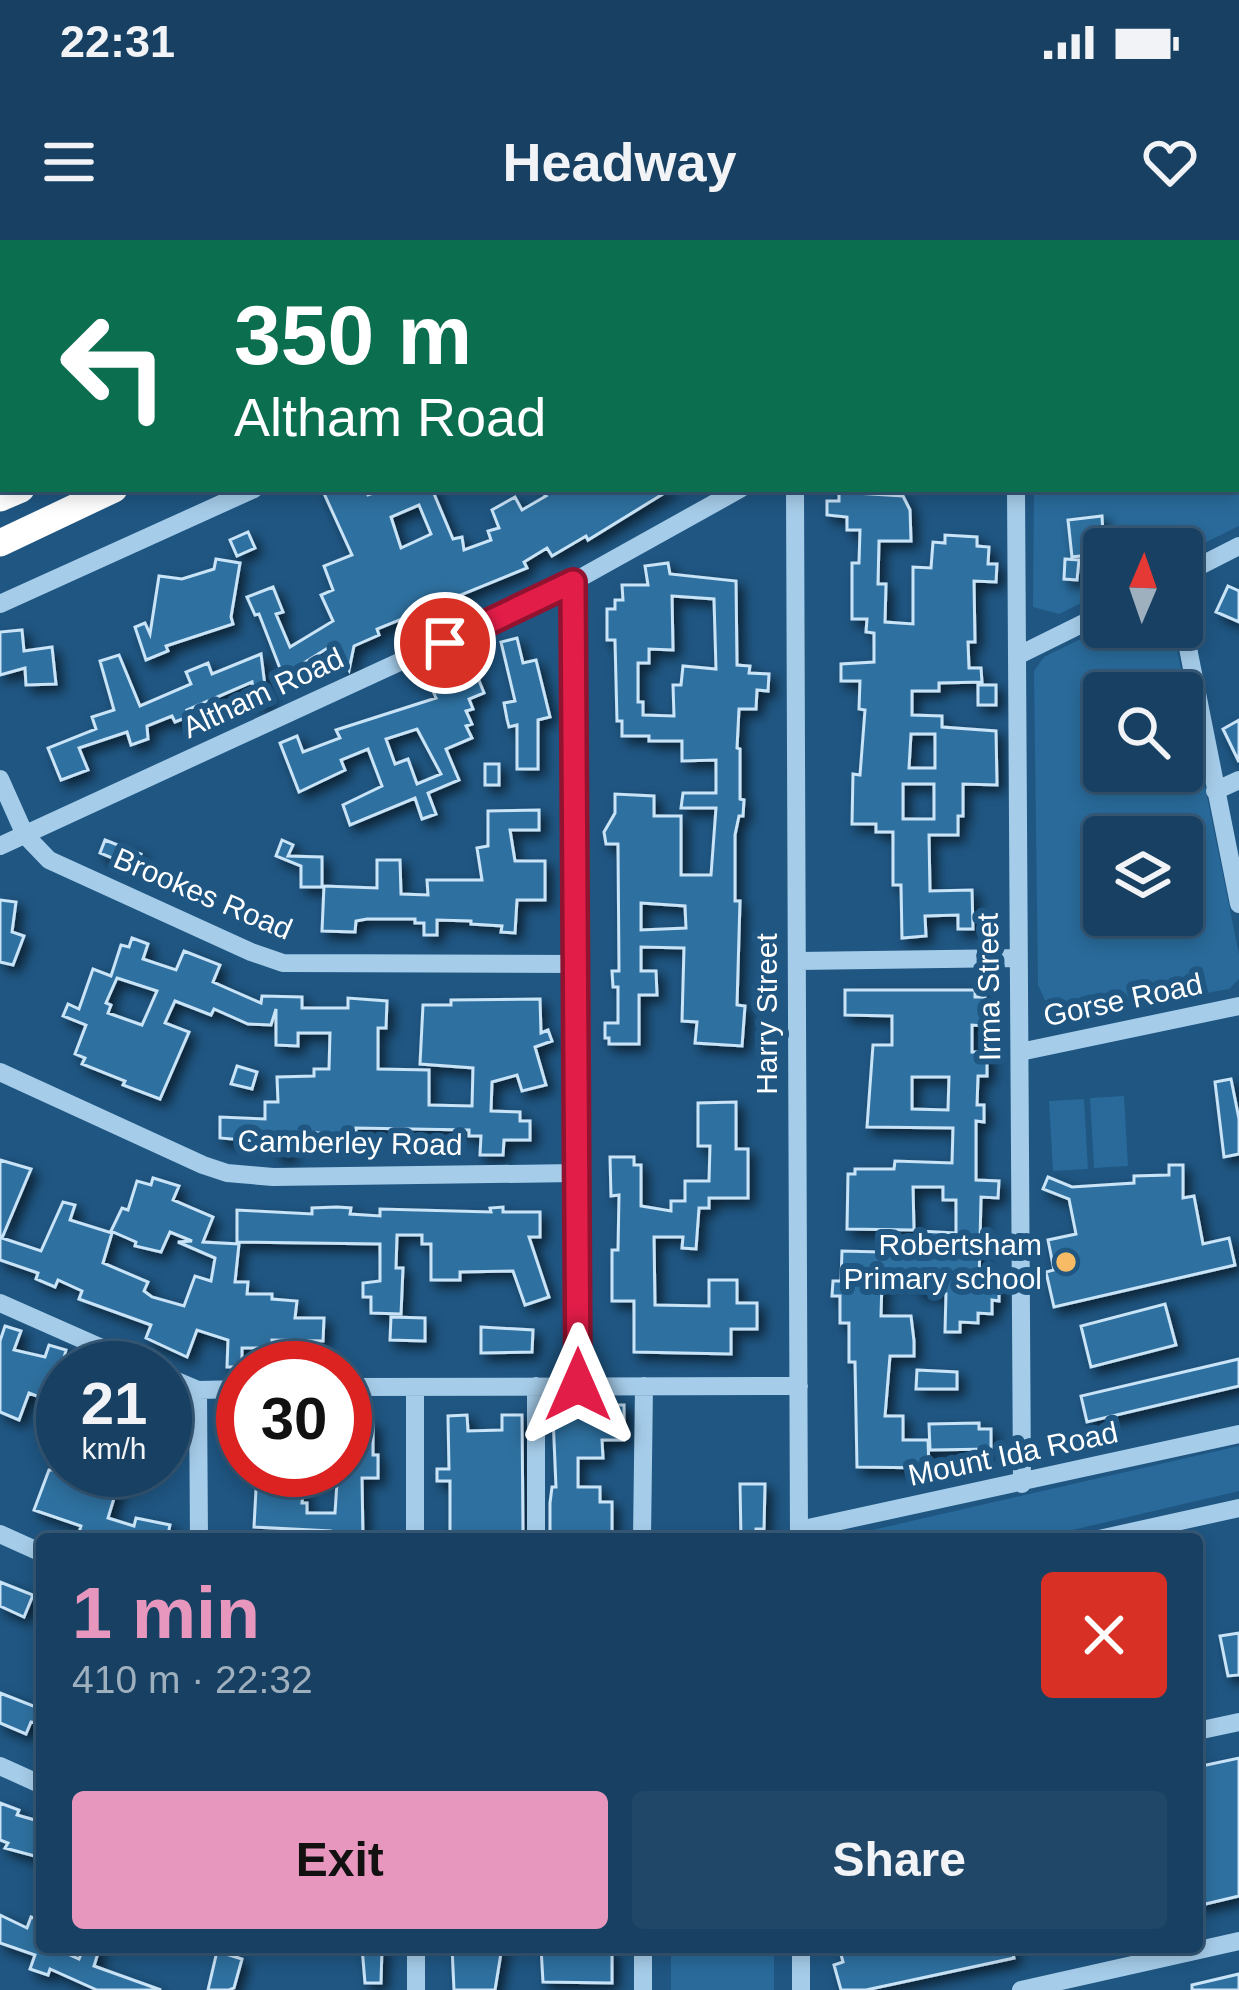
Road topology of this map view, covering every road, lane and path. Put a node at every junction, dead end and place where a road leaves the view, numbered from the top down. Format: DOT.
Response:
graph roads {
  1 [pos="108,492"];
  2 [pos="247,492"];
  3 [pos="735,492"];
  4 [pos="795,492"];
  5 [pos="1016,492"];
  6 [pos="0,543"];
  7 [pos="1239,546"];
  8 [pos="1203,564"];
  9 [pos="573,582"];
  10 [pos="0,604"];
  11 [pos="1083,623"];
  12 [pos="1188,648"];
  13 [pos="1017,656"];
  14 [pos="0,779"];
  15 [pos="1239,780"];
  16 [pos="1215,791"];
  17 [pos="26,835"];
  18 [pos="0,846"];
  19 [pos="1239,904"];
  20 [pos="1017,958"];
  21 [pos="798,961"];
  22 [pos="578,964"];
  23 [pos="1239,1006"];
  24 [pos="1020,1052"];
  25 [pos="0,1072"];
  26 [pos="576,1173"];
  27 [pos="0,1303"];
  28 [pos="86,1341"];
  29 [pos="578,1385"];
  30 [pos="536,1386"];
  31 [pos="644,1386"];
  32 [pos="799,1386"];
  33 [pos="192,1387"];
  34 [pos="372,1387"];
  35 [pos="415,1387"];
  36 [pos="198,1390"];
  37 [pos="216,1390"];
  38 [pos="1239,1434"];
  39 [pos="1022,1484"];
  40 [pos="1239,1508"];
  41 [pos="199,1533"];
  42 [pos="415,1533"];
  43 [pos="536,1533"];
  44 [pos="642,1533"];
  45 [pos="799,1533"];
  46 [pos="803,1533"];
  47 [pos="1126,1533"];
  48 [pos="0,1534"];
  49 [pos="36,1550"];
  50 [pos="1239,1722"];
  51 [pos="1203,1730"];
  52 [pos="0,1766"];
  53 [pos="36,1782"];
  54 [pos="1239,1941"];
  55 [pos="1203,1949"];
  56 [pos="416,1953"];
  57 [pos="643,1953"];
  58 [pos="801,1953"];
  59 [pos="1186,1953"];
  60 [pos="416,1990"];
  61 [pos="643,1990"];
  62 [pos="801,1990"];
  63 [pos="1021,1990"];
  1 -- 6 [label="highway"];
  2 -- 10 [label="street"];
  3 -- 9 [label="street, Altham Road"];
  4 -- 21 [label="street, Harry Street"];
  5 -- 13 [label="street, Irma Street"];
  7 -- 8 [label="street"];
  9 -- 17 [label="street, Altham Road"];
  9 -- 22 [label="street"];
  11 -- 13 [label="street"];
  12 -- 16 [label="street"];
  13 -- 20 [label="street, Irma Street"];
  14 -- 17 [label="street, Brookes Road"];
  15 -- 16 [label="street"];
  16 -- 19 [label="street"];
  17 -- 18 [label="street, Altham Road"];
  17 -- 22 [label="street, Brookes Road"];
  20 -- 21 [label="street"];
  20 -- 24 [label="street, Irma Street"];
  21 -- 32 [label="street, Harry Street"];
  22 -- 26 [label="street"];
  23 -- 24 [label="street, Gorse Road"];
  24 -- 39 [label="street, Irma Street"];
  25 -- 26 [label="street, Camberley Road"];
  26 -- 29 [label="street"];
  27 -- 28 [label="street"];
  29 -- 30 [label="street"];
  29 -- 31 [label="street"];
  30 -- 35 [label="street"];
  30 -- 43 [label="street"];
  31 -- 32 [label="street"];
  31 -- 44 [label="street"];
  32 -- 45 [label="street, Harry Street"];
  33 -- 36 [label="street"];
  34 -- 35 [label="street"];
  35 -- 42 [label="street"];
  36 -- 37 [label="street"];
  36 -- 41 [label="street"];
  38 -- 39 [label="street, Mount Ida Road"];
  39 -- 46 [label="street, Mount Ida Road"];
  40 -- 47 [label="street"];
  48 -- 49 [label="street"];
  50 -- 51 [label="street"];
  52 -- 53 [label="street"];
  54 -- 55 [label="street"];
  56 -- 60 [label="street"];
  57 -- 61 [label="street"];
  58 -- 62 [label="street"];
  59 -- 63 [label="street"];
}
